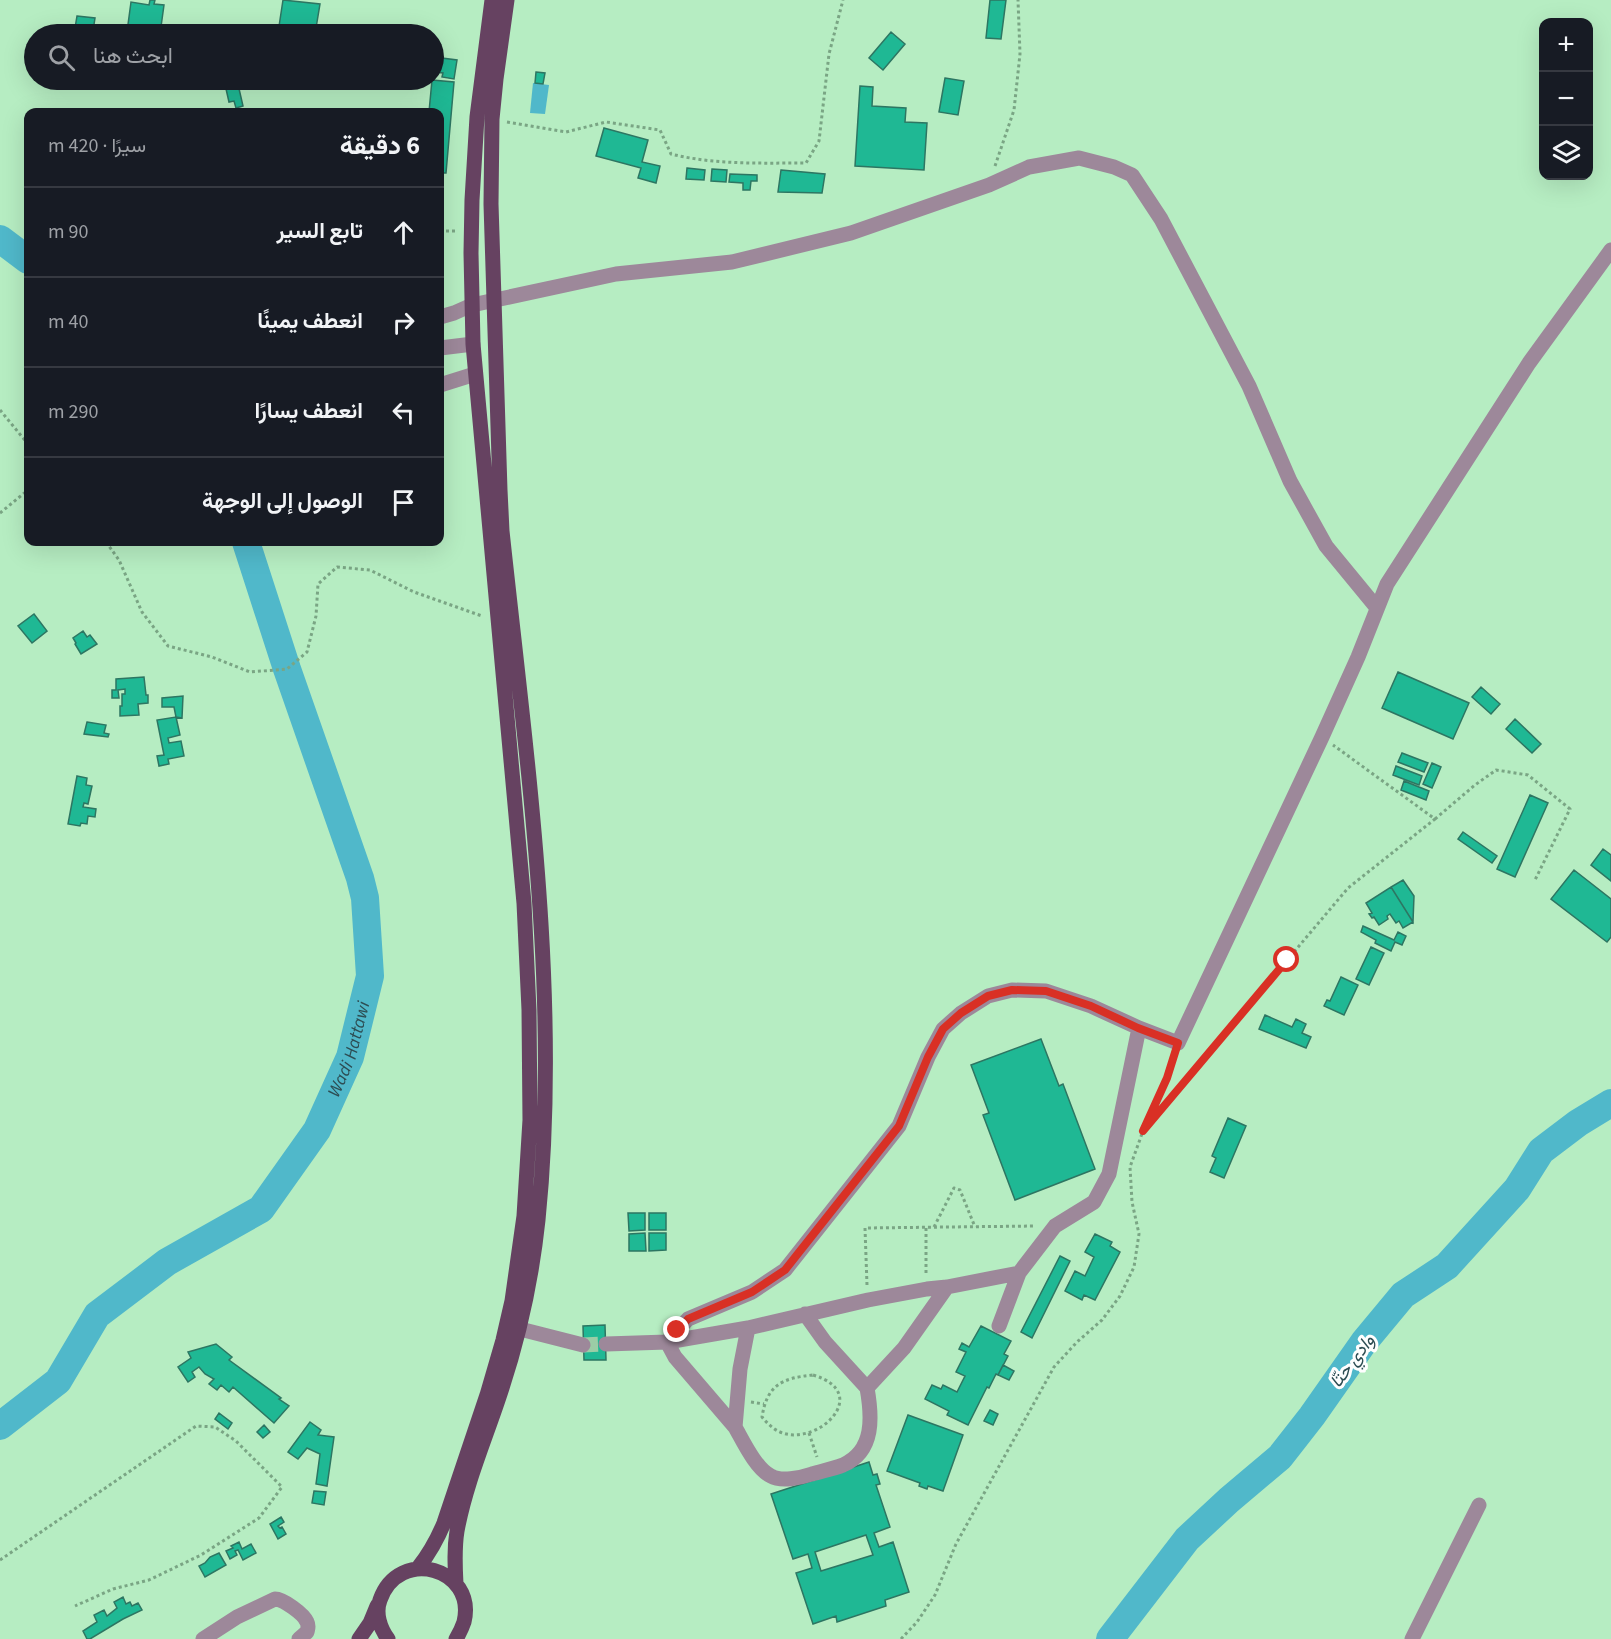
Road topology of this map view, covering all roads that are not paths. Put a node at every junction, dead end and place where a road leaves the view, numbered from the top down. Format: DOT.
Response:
graph roads {
  1 [pos="492,0"];
  2 [pos="507,0"];
  3 [pos="1611,250"];
  4 [pos="495,300"];
  5 [pos="472,305"];
  6 [pos="444,316"];
  7 [pos="473,344"];
  8 [pos="444,348"];
  9 [pos="475,375"];
  10 [pos="444,384"];
  11 [pos="1377,608"];
  12 [pos="1138,1028"];
  13 [pos="1019,1273"];
  14 [pos="947,1287"];
  15 [pos="805,1314"];
  16 [pos="999,1326"];
  17 [pos="748,1328"];
  18 [pos="519,1329"];
  19 [pos="667,1342"];
  20 [pos="606,1344"];
  21 [pos="583,1345"];
  22 [pos="867,1388"];
  23 [pos="735,1427"];
  24 [pos="1479,1505"];
  25 [pos="418,1568"];
  26 [pos="456,1584"];
  27 [pos="379,1603"];
  28 [pos="465,1632"];
  29 [pos="203,1639"];
  30 [pos="299,1639"];
  31 [pos="359,1639"];
  32 [pos="388,1639"];
  33 [pos="456,1639"];
  34 [pos="1412,1639"];
  1 -- 5 [label="main road"];
  2 -- 4 [label="main road"];
  3 -- 11 [label="street"];
  4 -- 5 [label="street"];
  4 -- 11 [label="street"];
  4 -- 18 [label="main road"];
  5 -- 6 [label="street"];
  5 -- 7 [label="main road"];
  7 -- 8 [label="street"];
  7 -- 9 [label="main road"];
  9 -- 10 [label="street"];
  9 -- 25 [label="main road"];
  11 -- 12 [label="street"];
  12 -- 13 [label="street"];
  12 -- 19 [label="street"];
  13 -- 14 [label="street"];
  13 -- 16 [label="street"];
  14 -- 15 [label="street"];
  14 -- 22 [label="street"];
  15 -- 17 [label="street"];
  15 -- 22 [label="street"];
  17 -- 19 [label="street"];
  17 -- 23 [label="street"];
  18 -- 21 [label="street"];
  18 -- 26 [label="main road"];
  19 -- 20 [label="street"];
  19 -- 23 [label="street"];
  22 -- 23 [label="street"];
  24 -- 34 [label="street"];
  25 -- 26 [label="main road"];
  25 -- 27 [label="main road"];
  26 -- 28 [label="main road"];
  27 -- 31 [label="main road"];
  27 -- 32 [label="main road"];
  28 -- 33 [label="main road"];
  29 -- 30 [label="street"];
}
